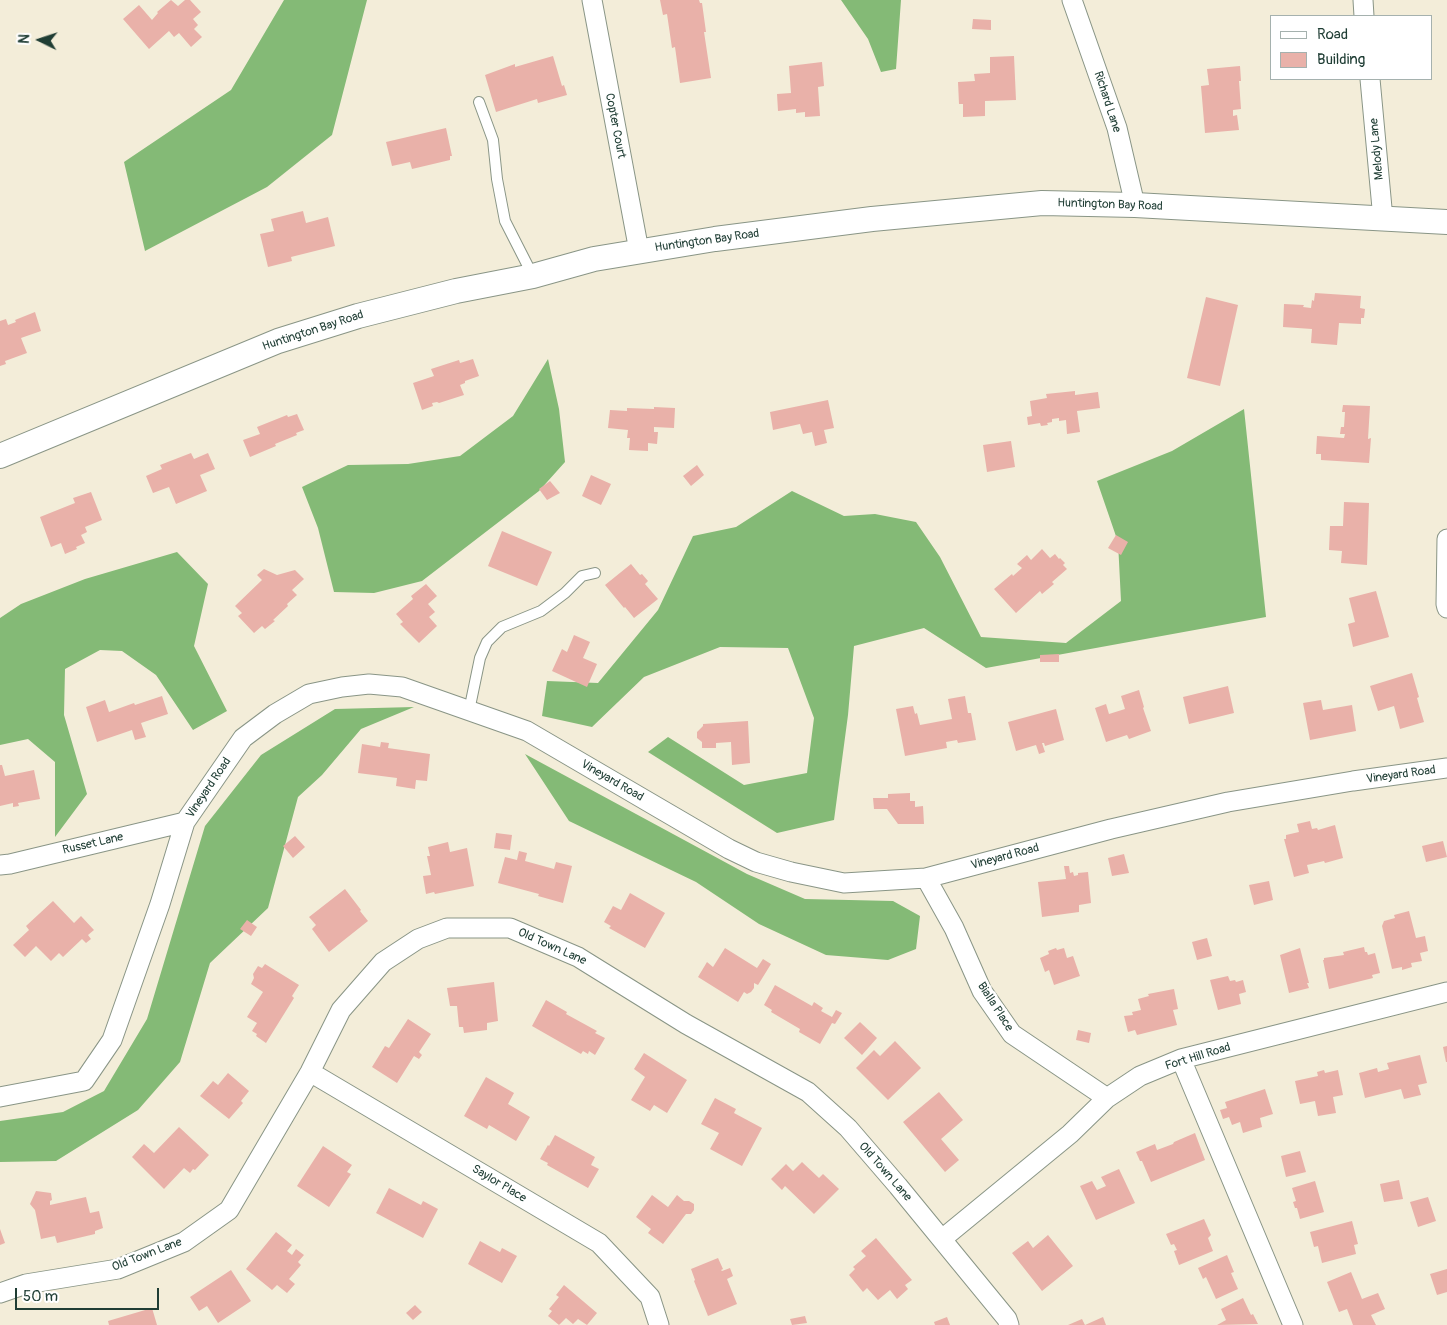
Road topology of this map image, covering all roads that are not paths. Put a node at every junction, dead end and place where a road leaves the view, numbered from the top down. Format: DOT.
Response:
graph roads {
  1 [pos="592,0"];
  2 [pos="1072,0"];
  3 [pos="1363,0"];
  4 [pos="1364,15"];
  5 [pos="1370,80"];
  6 [pos="479,102"];
  7 [pos="1135,205"];
  8 [pos="1383,219"];
  9 [pos="1447,222"];
  10 [pos="639,251"];
  11 [pos="534,276"];
  12 [pos="0,456"];
  13 [pos="1447,539"];
  14 [pos="595,573"];
  15 [pos="1447,608"];
  16 [pos="469,711"];
  17 [pos="1447,768"];
  18 [pos="186,822"];
  19 [pos="0,865"];
  20 [pos="926,878"];
  21 [pos="1447,992"];
  22 [pos="1181,1059"];
  23 [pos="310,1072"];
  24 [pos="0,1097"];
  25 [pos="1107,1098"];
  26 [pos="942,1239"];
  27 [pos="0,1293"];
  28 [pos="659,1325"];
  29 [pos="1009,1325"];
  30 [pos="1293,1325"];
  1 -- 10 [label="street, Copter Court"];
  2 -- 7 [label="street, Richard Lane"];
  3 -- 4 [label="street"];
  5 -- 8 [label="street, Melody Lane"];
  6 -- 11 [label="lane"];
  7 -- 8 [label="street, Huntington Bay Road"];
  7 -- 10 [label="street, Huntington Bay Road"];
  8 -- 9 [label="street, Huntington Bay Road"];
  10 -- 11 [label="street, Huntington Bay Road"];
  11 -- 12 [label="street, Huntington Bay Road"];
  13 -- 15 [label="street"];
  14 -- 16 [label="lane"];
  16 -- 18 [label="street, Vineyard Road"];
  16 -- 20 [label="street, Vineyard Road"];
  17 -- 20 [label="street, Vineyard Road"];
  18 -- 19 [label="street, Russet Lane"];
  18 -- 24 [label="street, Vineyard Road"];
  20 -- 25 [label="street, Bialla Place"];
  21 -- 22 [label="street, Fort Hill Road"];
  22 -- 25 [label="street, Fort Hill Road"];
  22 -- 30 [label="street"];
  23 -- 26 [label="street, Old Town Lane"];
  23 -- 27 [label="street, Old Town Lane"];
  23 -- 28 [label="street, Saylor Place"];
  25 -- 26 [label="street, Fort Hill Road"];
  26 -- 29 [label="street, Old Town Lane"];
}
